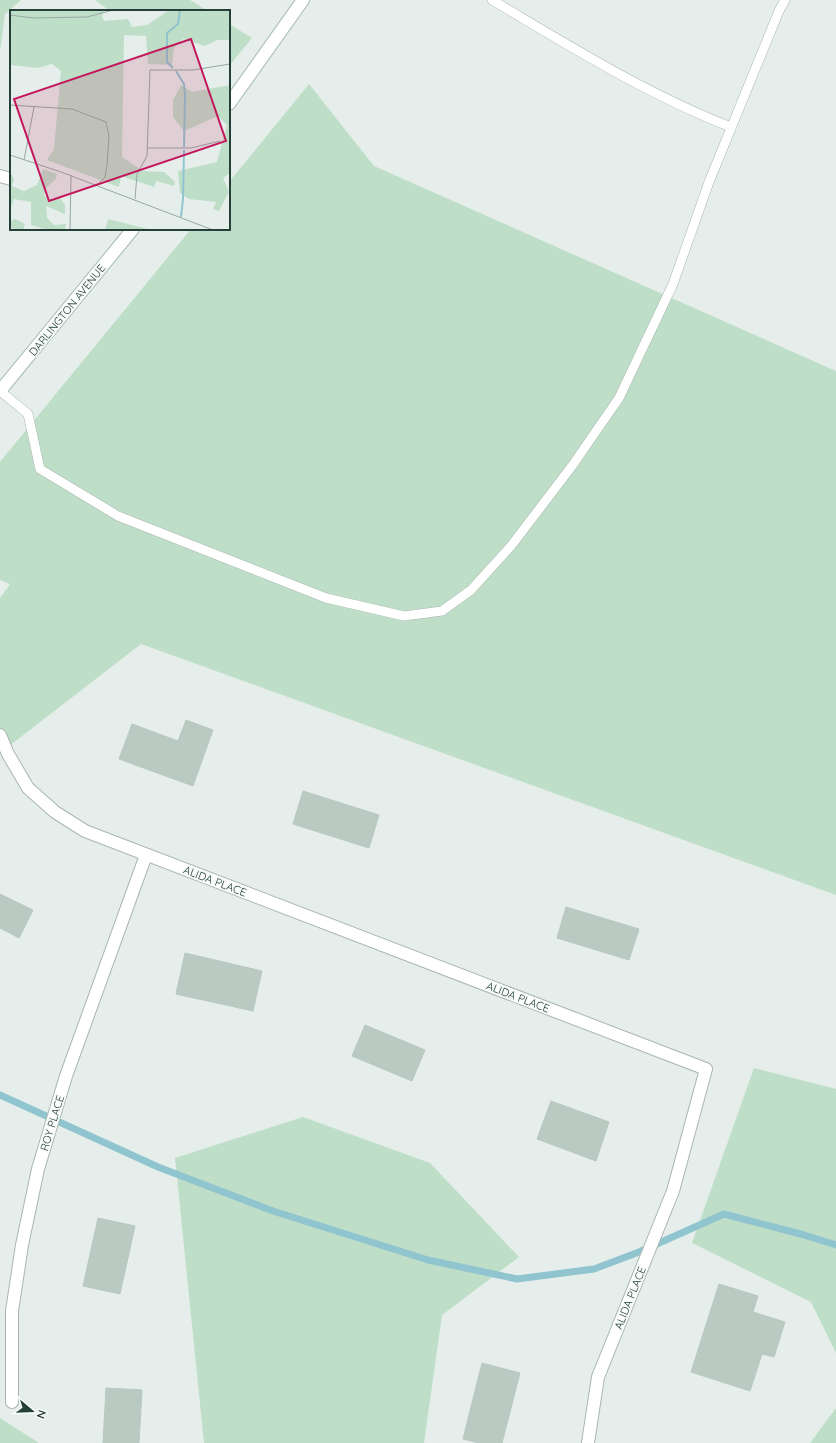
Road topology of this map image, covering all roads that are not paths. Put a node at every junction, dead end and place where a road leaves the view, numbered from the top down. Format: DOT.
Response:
graph roads {
  1 [pos="303,0"];
  2 [pos="492,0"];
  3 [pos="785,0"];
  4 [pos="230,103"];
  5 [pos="731,127"];
  6 [pos="0,176"];
  7 [pos="10,179"];
  8 [pos="132,230"];
  9 [pos="0,391"];
  10 [pos="0,735"];
  11 [pos="146,855"];
  12 [pos="12,1402"];
  13 [pos="588,1443"];
  1 -- 4 [label="street"];
  2 -- 5 [label="lane"];
  3 -- 5 [label="lane"];
  5 -- 9 [label="lane"];
  6 -- 7 [label="street"];
  8 -- 9 [label="street, DARLINGTON AVENUE"];
  10 -- 11 [label="street, ALIDA PLACE"];
  11 -- 12 [label="street, ROY PLACE"];
  11 -- 13 [label="street, ALIDA PLACE"];
}
